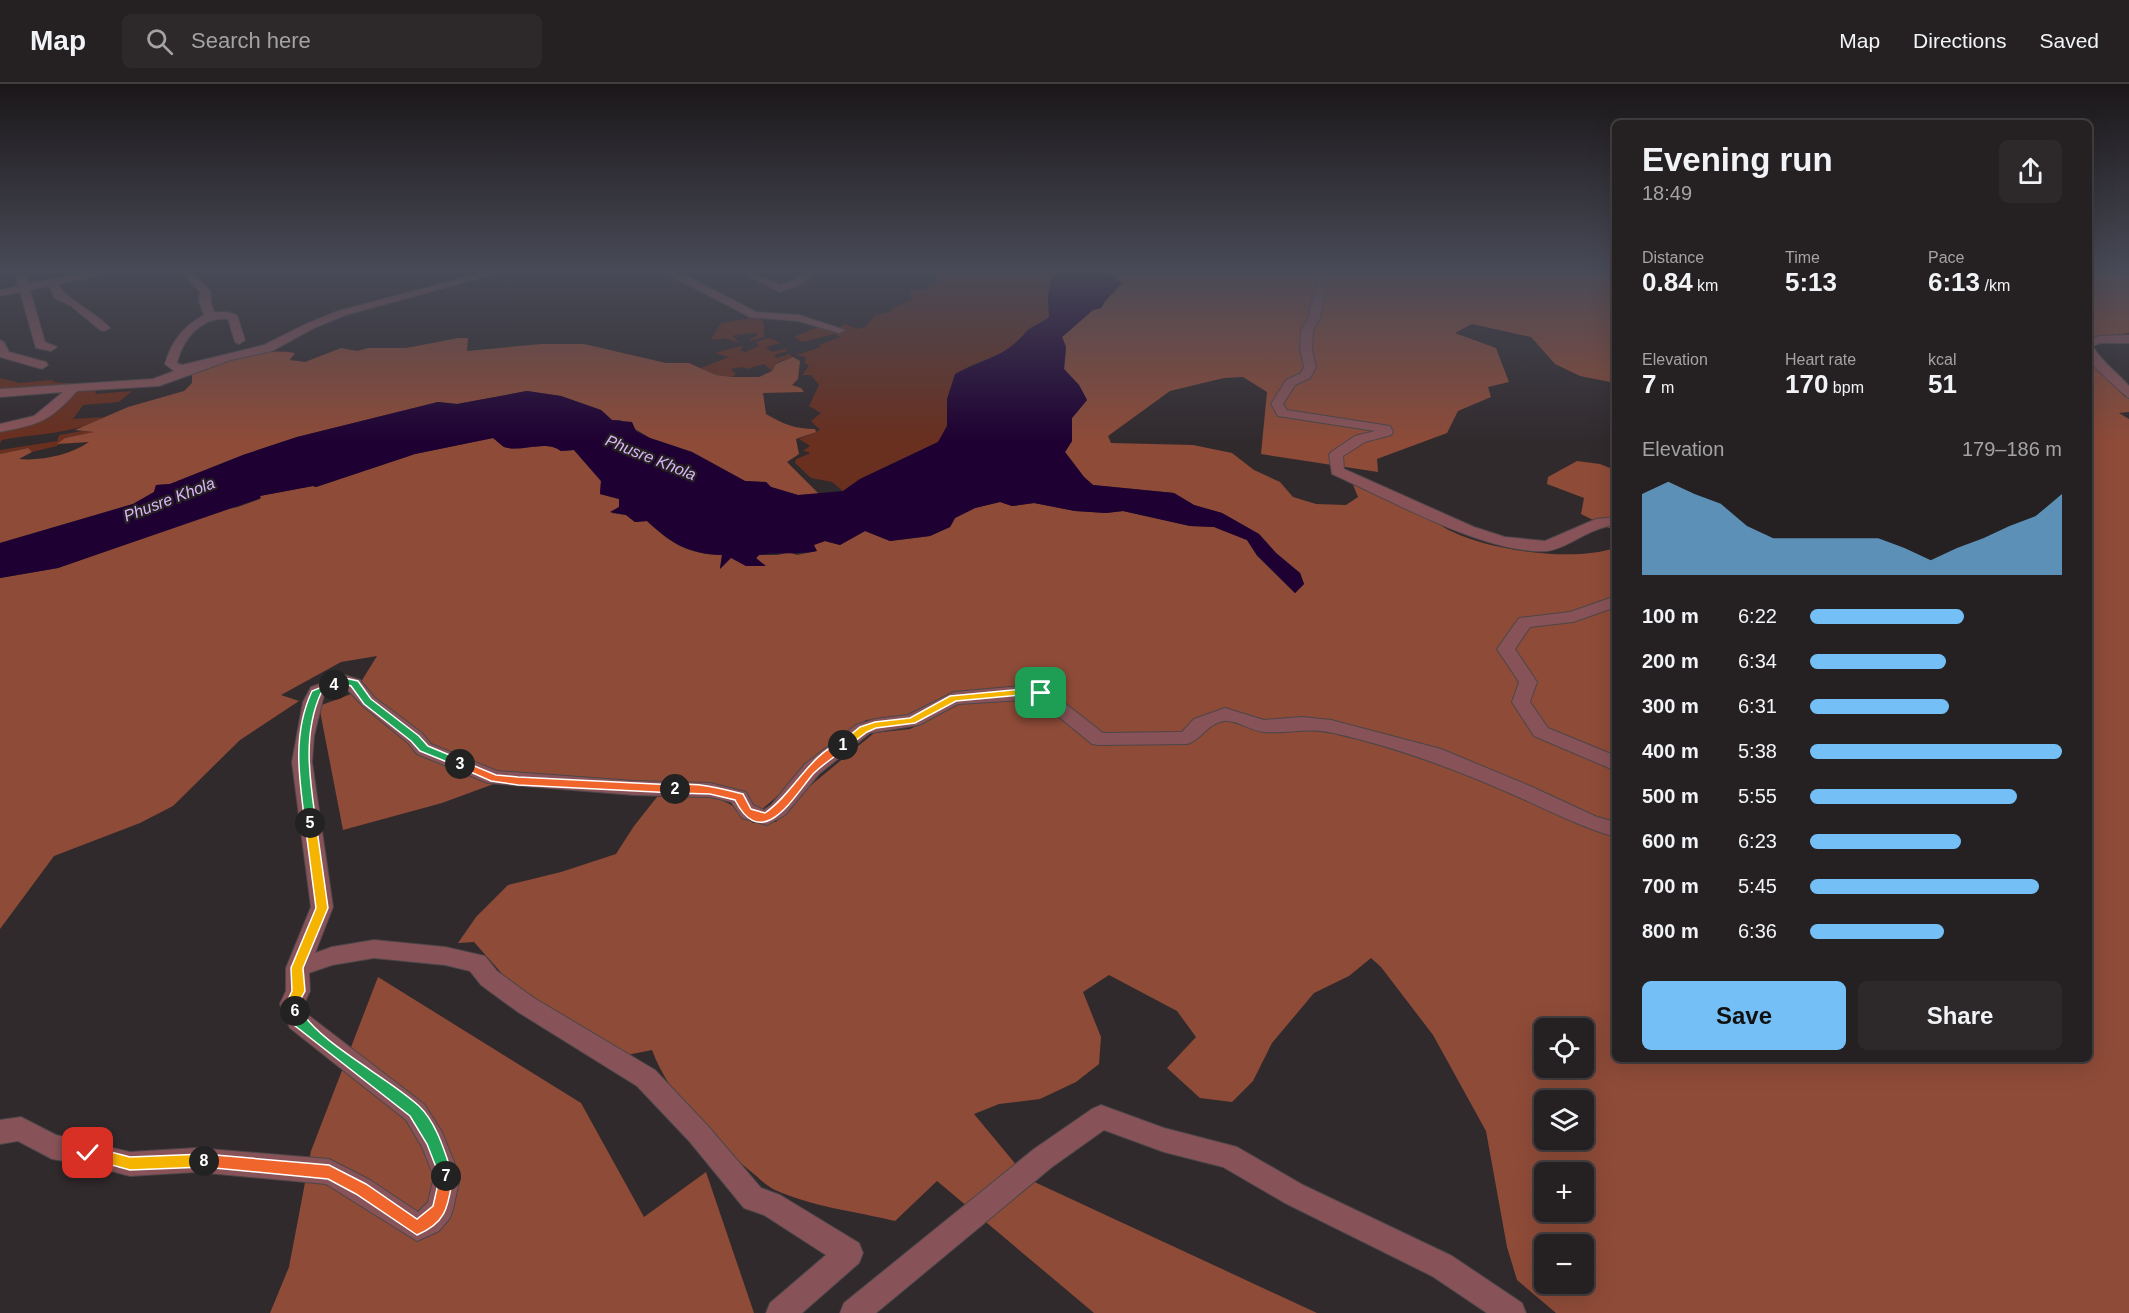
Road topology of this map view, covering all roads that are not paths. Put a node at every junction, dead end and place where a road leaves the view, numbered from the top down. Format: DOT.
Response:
graph roads {
  1 [pos="35,327"];
  2 [pos="192,327"];
  3 [pos="236,327"];
  4 [pos="307,327"];
  5 [pos="830,327"];
  6 [pos="1309,327"];
  7 [pos="839,330"];
  8 [pos="2129,339"];
  9 [pos="239,340"];
  10 [pos="2092,343"];
  11 [pos="0,344"];
  12 [pos="51,347"];
  13 [pos="2092,354"];
  14 [pos="42,365"];
  15 [pos="190,369"];
  16 [pos="75,387"];
  17 [pos="0,393"];
  18 [pos="2129,394"];
  19 [pos="0,428"];
  20 [pos="1612,521"];
  21 [pos="1612,602"];
  22 [pos="1612,762"];
  23 [pos="1612,829"];
  24 [pos="297,968"];
  25 [pos="0,1132"];
  26 [pos="780,1313"];
  27 [pos="854,1313"];
  28 [pos="1512,1313"];
  1 -- 12 [label="street"];
  2 -- 15 [label="street"];
  3 -- 9 [label="street"];
  4 -- 15 [label="street"];
  5 -- 7 [label="street"];
  6 -- 20 [label="street"];
  8 -- 10 [label="street"];
  11 -- 14 [label="street"];
  13 -- 18 [label="street"];
  15 -- 16 [label="street"];
  16 -- 17 [label="street"];
  16 -- 19 [label="street"];
  21 -- 22 [label="street"];
  23 -- 24 [label="street"];
  24 -- 25 [label="street"];
  24 -- 26 [label="street"];
  27 -- 28 [label="street"];
}
